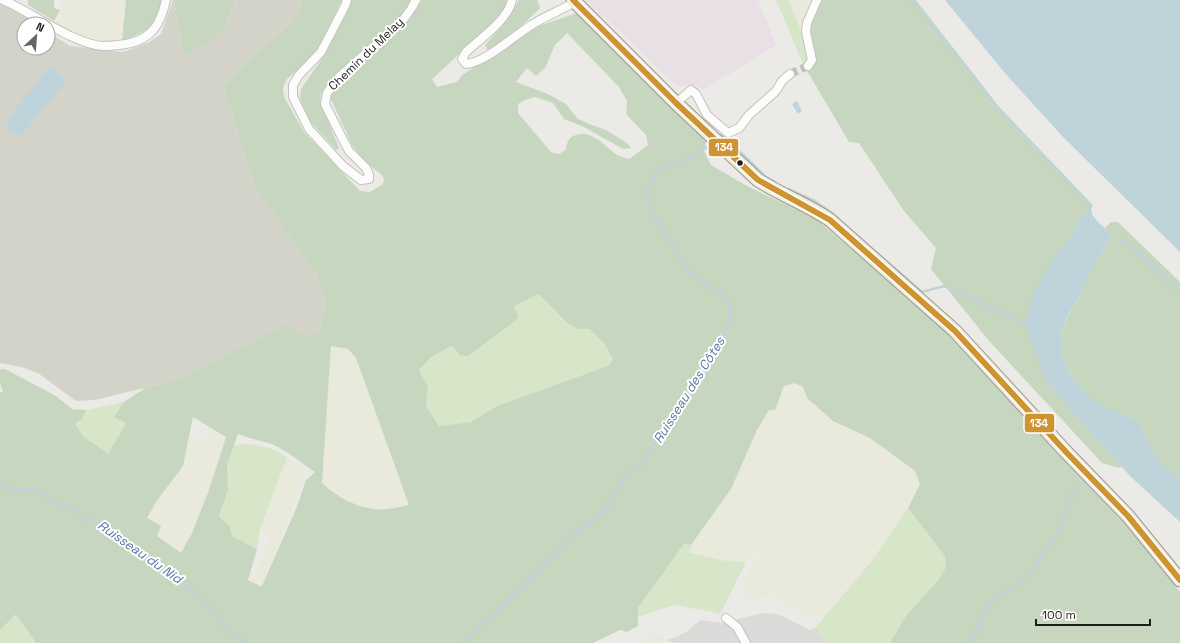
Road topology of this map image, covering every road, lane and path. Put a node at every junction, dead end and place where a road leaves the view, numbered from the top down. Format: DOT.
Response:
graph roads {
  1 [pos="3,0"];
  2 [pos="166,0"];
  3 [pos="347,0"];
  4 [pos="416,0"];
  5 [pos="512,0"];
  6 [pos="817,0"];
  7 [pos="574,1"];
  8 [pos="808,66"];
  9 [pos="790,74"];
  10 [pos="676,103"];
  11 [pos="1180,580"];
  12 [pos="726,618"];
  13 [pos="746,643"];
  1 -- 2 [label="street"];
  3 -- 4 [label="street, Chemin du Melay"];
  5 -- 7 [label="street"];
  6 -- 8 [label="street"];
  7 -- 10 [label="main road"];
  9 -- 10 [label="street"];
  10 -- 11 [label="main road"];
  12 -- 13 [label="street"];
}
